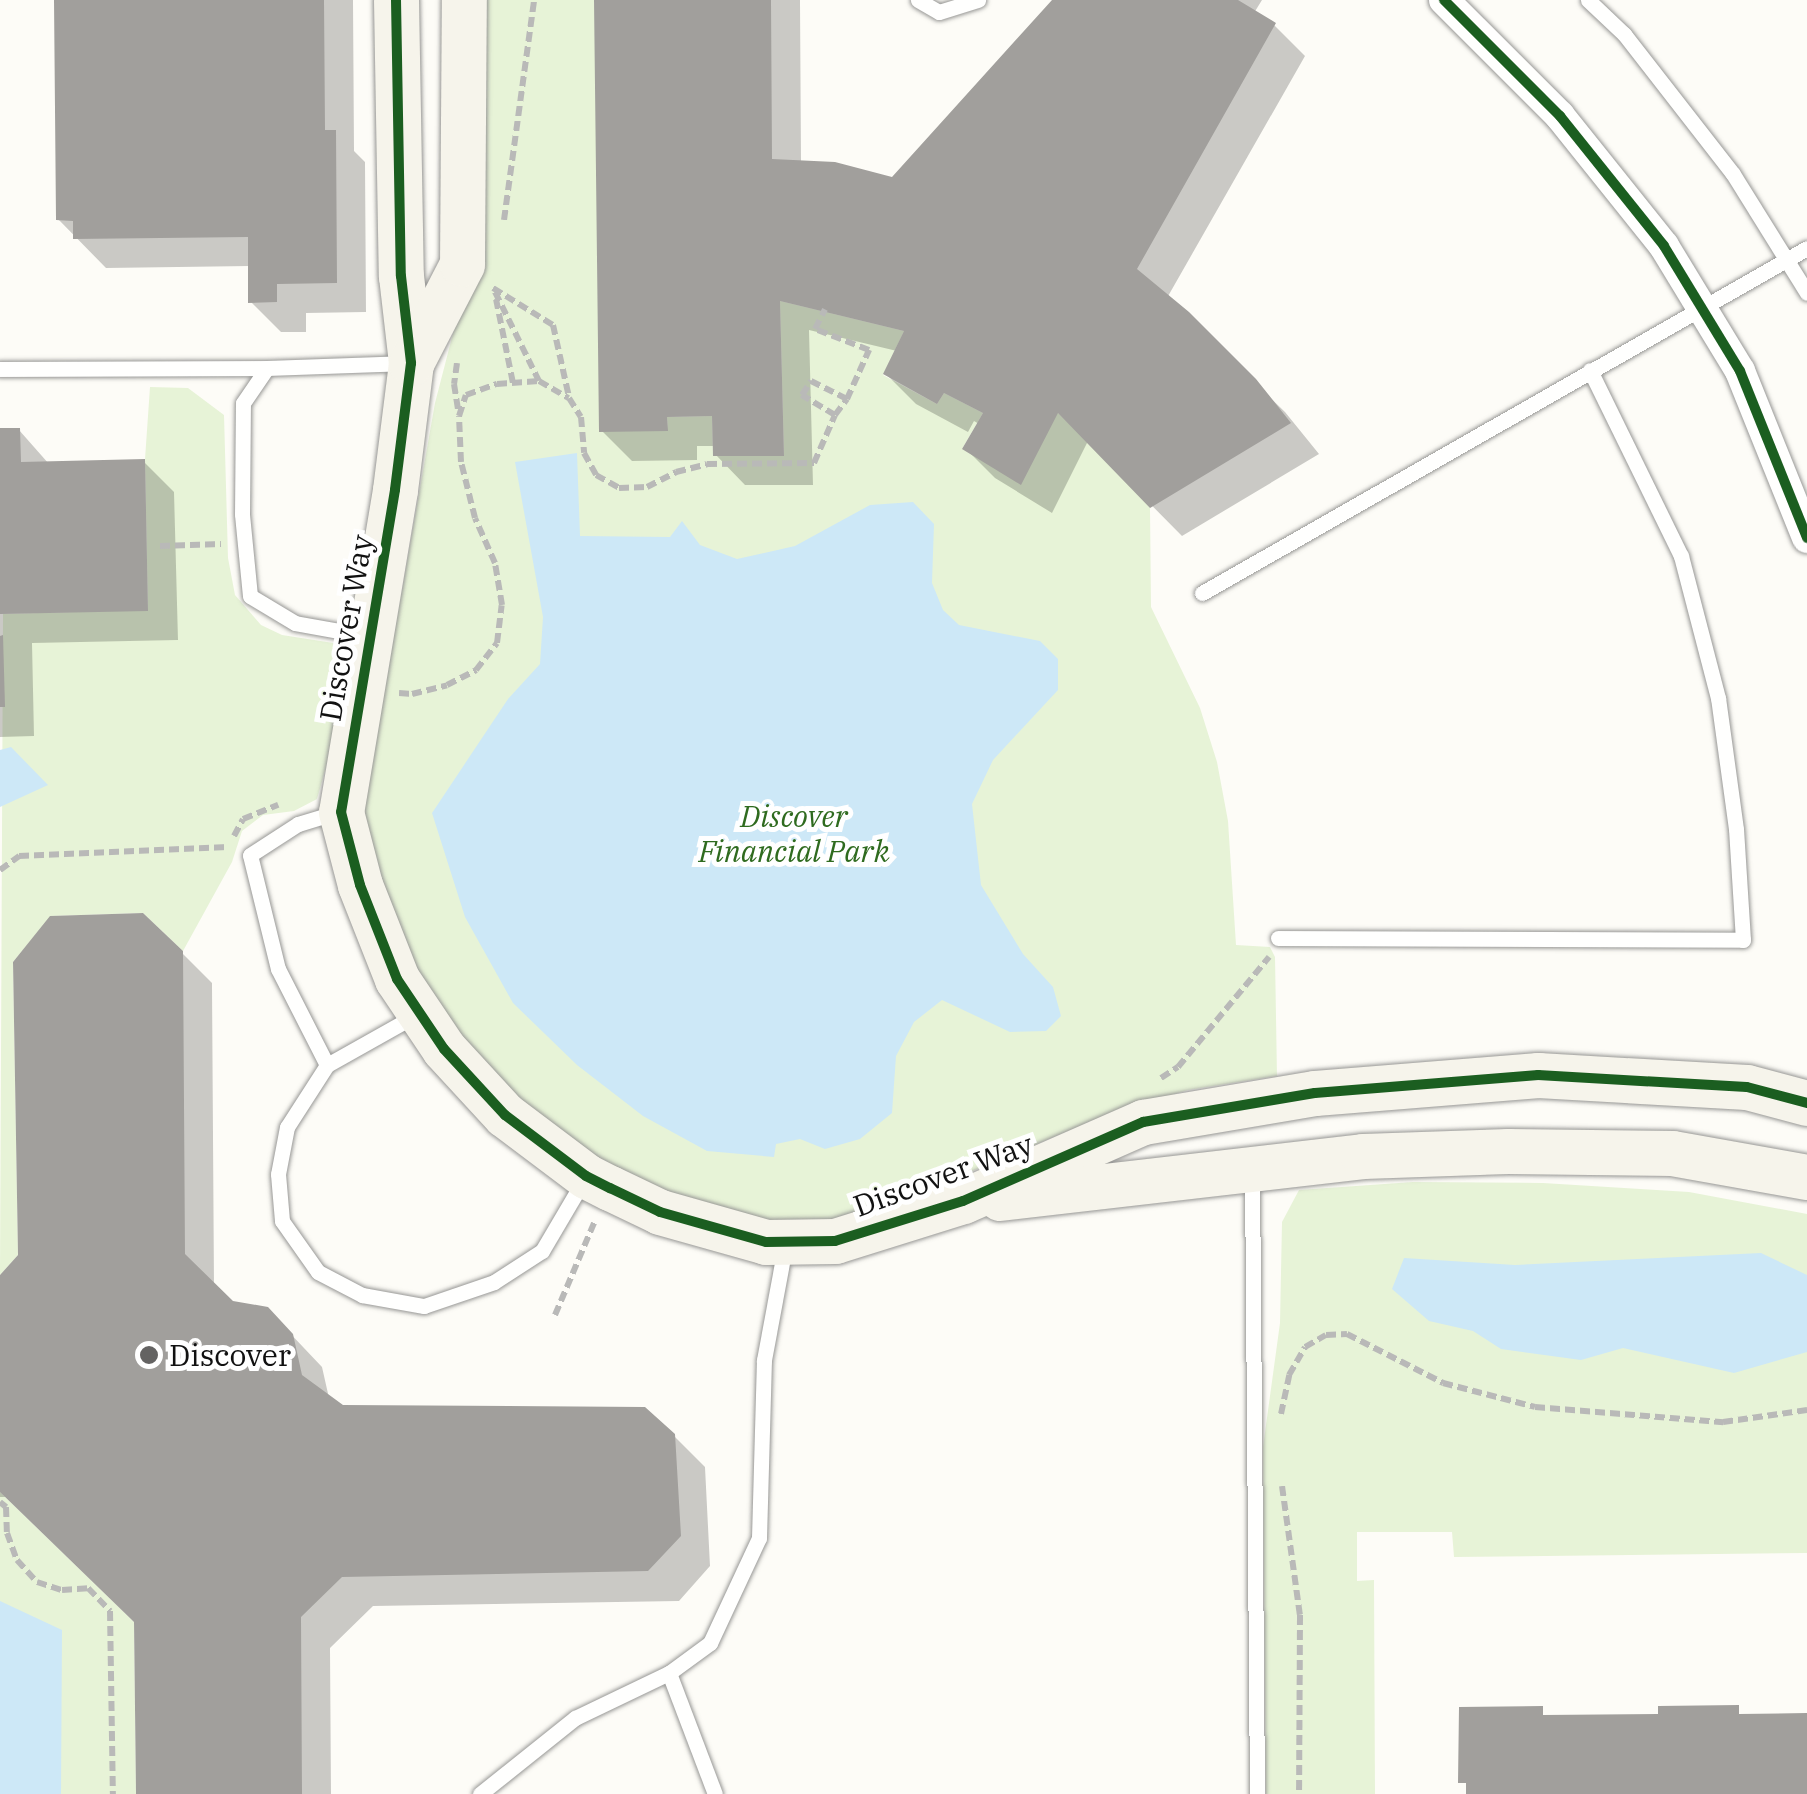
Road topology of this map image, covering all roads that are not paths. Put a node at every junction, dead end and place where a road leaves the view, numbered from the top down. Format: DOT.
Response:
graph roads {
  1 [pos="396,0"];
  2 [pos="464,0"];
  3 [pos="918,0"];
  4 [pos="978,0"];
  5 [pos="1444,0"];
  6 [pos="1588,0"];
  7 [pos="1807,248"];
  8 [pos="1788,258"];
  9 [pos="1807,293"];
  10 [pos="1701,307"];
  11 [pos="411,363"];
  12 [pos="267,368"];
  13 [pos="0,369"];
  14 [pos="1590,370"];
  15 [pos="1807,538"];
  16 [pos="1202,593"];
  17 [pos="370,636"];
  18 [pos="341,812"];
  19 [pos="1275,945"];
  20 [pos="419,1013"];
  21 [pos="327,1065"];
  22 [pos="1807,1103"];
  23 [pos="1252,1168"];
  24 [pos="1807,1177"];
  25 [pos="598,1182"];
  26 [pos="964,1201"];
  27 [pos="786,1242"];
  28 [pos="668,1673"];
  29 [pos="480,1794"];
  30 [pos="714,1794"];
  31 [pos="1257,1794"];
  1 -- 11 [label="street, Discover Way"];
  2 -- 11 [label="street, Discover Way"];
  3 -- 4 [label="lane"];
  5 -- 10 [label="street"];
  6 -- 8 [label="lane"];
  7 -- 8 [label="lane"];
  8 -- 9 [label="lane"];
  8 -- 10 [label="lane"];
  10 -- 14 [label="lane"];
  10 -- 15 [label="street"];
  11 -- 12 [label="lane"];
  11 -- 17 [label="street, Discover Way"];
  12 -- 13 [label="lane"];
  12 -- 17 [label="lane"];
  14 -- 16 [label="lane"];
  14 -- 19 [label="lane"];
  17 -- 18 [label="street, Discover Way"];
  18 -- 20 [label="street, Discover Way"];
  18 -- 21 [label="lane"];
  20 -- 21 [label="lane"];
  20 -- 25 [label="street, Discover Way"];
  21 -- 25 [label="lane"];
  22 -- 26 [label="street, Discover Way"];
  23 -- 24 [label="street, Discover Way"];
  23 -- 26 [label="street, Discover Way"];
  23 -- 31 [label="lane"];
  25 -- 27 [label="street, Discover Way"];
  26 -- 27 [label="street, Discover Way"];
  27 -- 28 [label="lane"];
  28 -- 29 [label="lane"];
  28 -- 30 [label="lane"];
}
